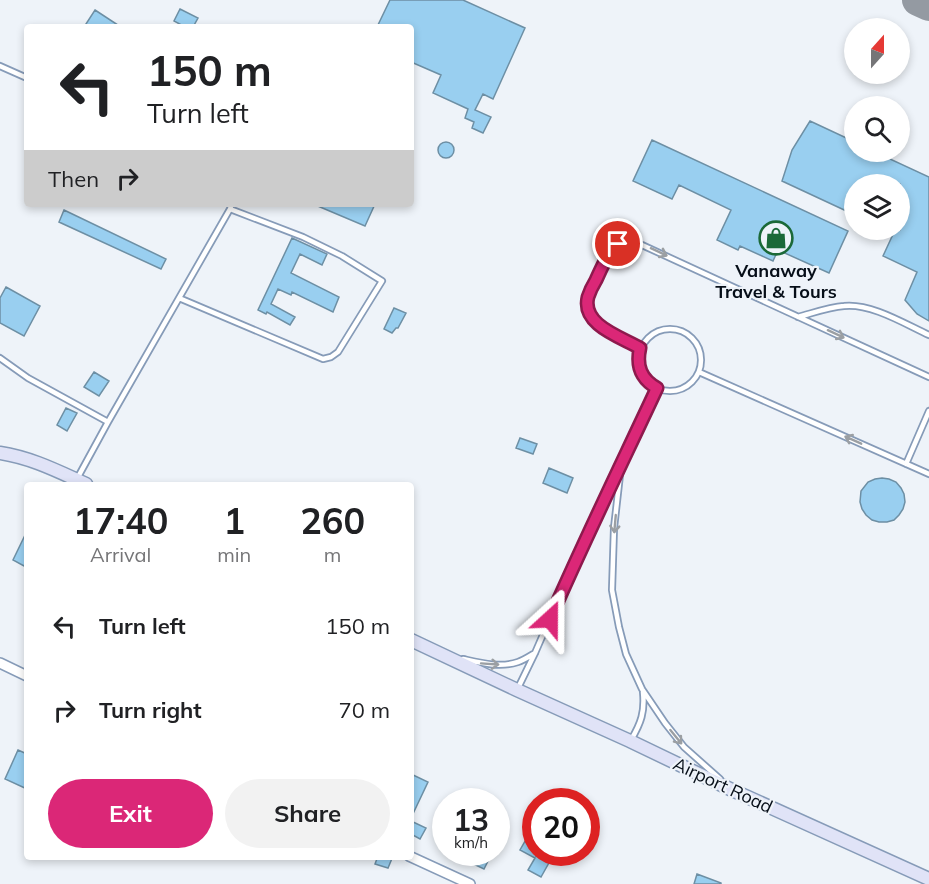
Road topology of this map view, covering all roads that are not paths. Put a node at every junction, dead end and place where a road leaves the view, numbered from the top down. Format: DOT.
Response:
graph roads {
  1 [pos="0,66"];
  2 [pos="24,77"];
  3 [pos="230,207"];
  4 [pos="233,207"];
  5 [pos="179,298"];
  6 [pos="798,317"];
  7 [pos="929,335"];
  8 [pos="640,348"];
  9 [pos="0,358"];
  10 [pos="699,372"];
  11 [pos="929,377"];
  12 [pos="657,388"];
  13 [pos="929,411"];
  14 [pos="108,422"];
  15 [pos="0,453"];
  16 [pos="906,464"];
  17 [pos="621,466"];
  18 [pos="929,474"];
  19 [pos="81,482"];
  20 [pos="414,641"];
  21 [pos="535,653"];
  22 [pos="444,655"];
  23 [pos="0,663"];
  24 [pos="24,675"];
  25 [pos="642,689"];
  26 [pos="517,690"];
  27 [pos="630,741"];
  28 [pos="732,790"];
  29 [pos="414,858"];
  30 [pos="929,879"];
  31 [pos="470,884"];
  1 -- 2 [label="lane"];
  3 -- 5 [label="lane"];
  4 -- 5 [label="lane"];
  5 -- 14 [label="lane"];
  6 -- 7 [label="lane"];
  8 -- 6 [label="lane, one-way"];
  6 -- 11 [label="lane, one-way"];
  8 -- 10 [label="lane"];
  8 -- 12 [label="lane"];
  9 -- 14 [label="lane"];
  10 -- 12 [label="lane"];
  16 -- 10 [label="lane, one-way"];
  12 -- 17 [label="lane"];
  13 -- 16 [label="lane"];
  14 -- 19 [label="lane"];
  15 -- 19 [label="street"];
  16 -- 18 [label="lane"];
  17 -- 21 [label="lane"];
  17 -- 25 [label="lane, one-way"];
  20 -- 22 [label="street, Airport Road"];
  22 -- 21 [label="lane, one-way"];
  21 -- 26 [label="lane"];
  22 -- 26 [label="street, Airport Road"];
  23 -- 24 [label="street"];
  25 -- 27 [label="lane"];
  25 -- 28 [label="lane, one-way"];
  26 -- 27 [label="street, Airport Road"];
  27 -- 28 [label="street, Airport Road"];
  28 -- 30 [label="street, Airport Road"];
  29 -- 31 [label="street"];
}
